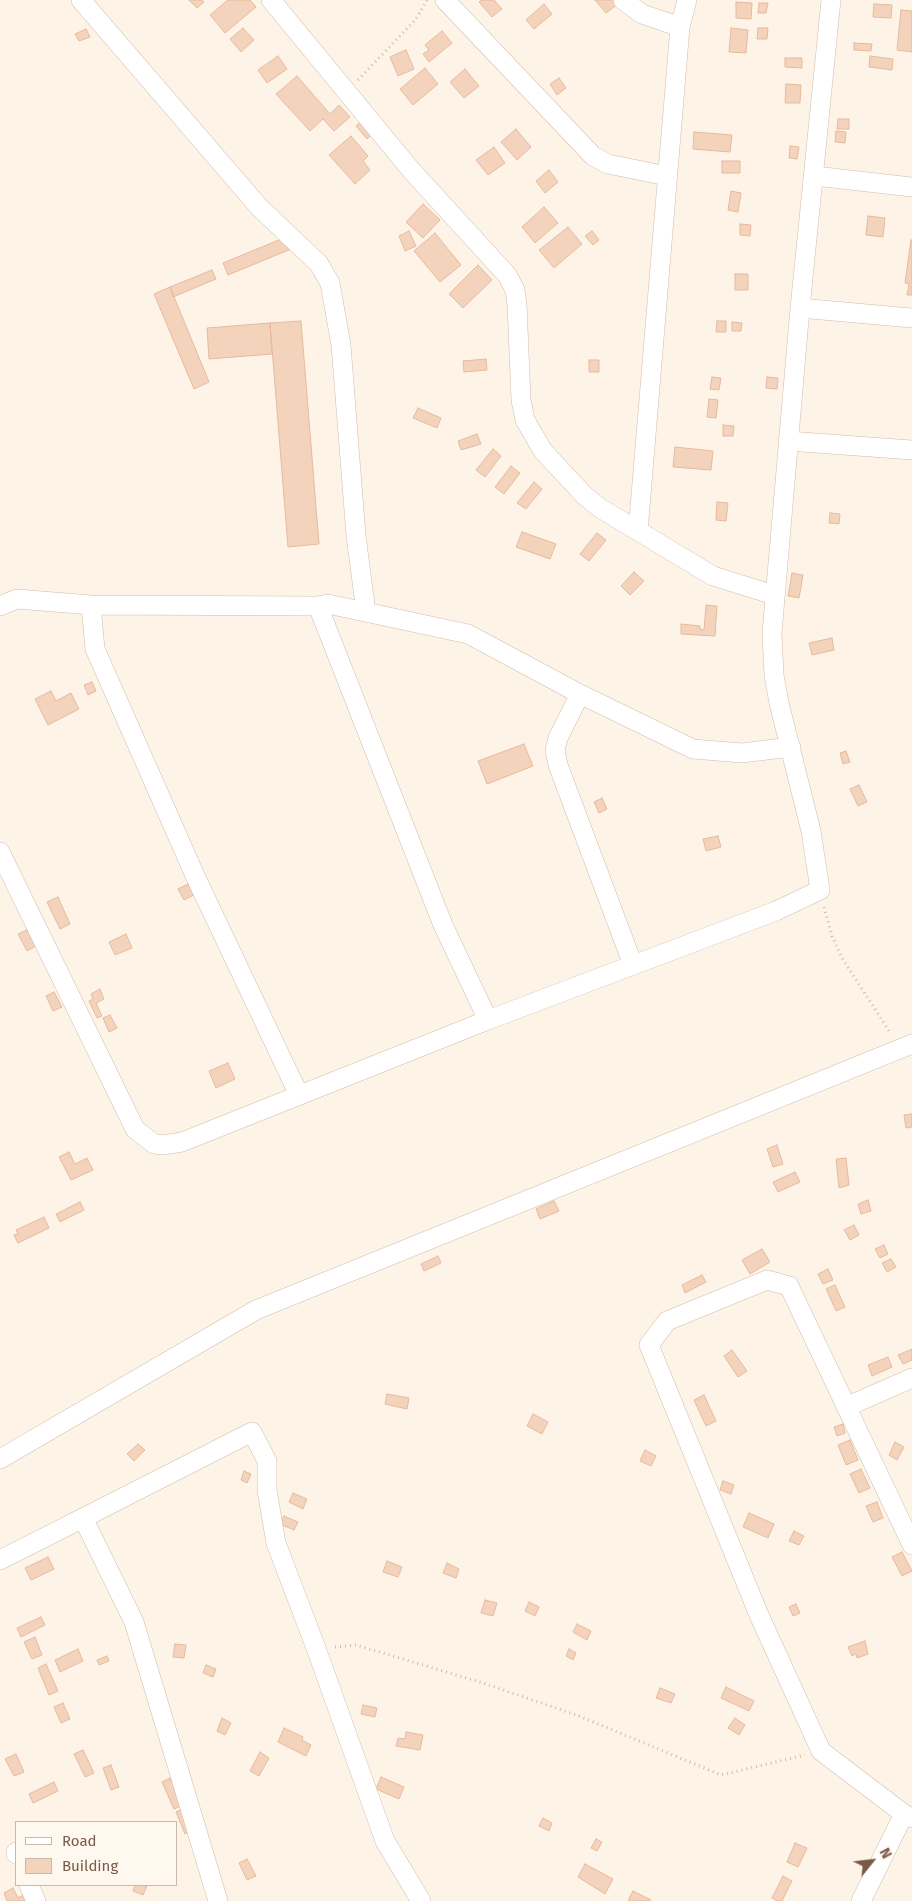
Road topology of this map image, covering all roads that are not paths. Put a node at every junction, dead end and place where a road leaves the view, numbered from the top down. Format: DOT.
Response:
graph roads {
  1 [pos="81,0"];
  2 [pos="271,0"];
  3 [pos="445,0"];
  4 [pos="623,0"];
  5 [pos="687,0"];
  6 [pos="831,0"];
  7 [pos="680,27"];
  8 [pos="667,176"];
  9 [pos="815,176"];
  10 [pos="912,187"];
  11 [pos="800,308"];
  12 [pos="912,318"];
  13 [pos="788,441"];
  14 [pos="912,450"];
  15 [pos="638,531"];
  16 [pos="774,595"];
  17 [pos="91,605"];
  18 [pos="0,606"];
  19 [pos="318,606"];
  20 [pos="366,612"];
  21 [pos="580,694"];
  22 [pos="790,747"];
  23 [pos="0,852"];
  24 [pos="633,965"];
  25 [pos="488,1020"];
  26 [pos="906,1046"];
  27 [pos="299,1095"];
  28 [pos="912,1378"];
  29 [pos="846,1407"];
  30 [pos="0,1459"];
  31 [pos="83,1518"];
  32 [pos="912,1545"];
  33 [pos="0,1560"];
  34 [pos="908,1816"];
  35 [pos="29,1886"];
  36 [pos="36,1901"];
  37 [pos="218,1901"];
  38 [pos="421,1901"];
  39 [pos="861,1901"];
  1 -- 20 [label="street"];
  2 -- 15 [label="street"];
  3 -- 8 [label="street"];
  4 -- 7 [label="street"];
  5 -- 7 [label="street"];
  6 -- 9 [label="street"];
  7 -- 8 [label="street"];
  8 -- 15 [label="street"];
  9 -- 10 [label="street"];
  9 -- 11 [label="street"];
  11 -- 12 [label="street"];
  11 -- 13 [label="street"];
  13 -- 14 [label="street"];
  13 -- 16 [label="street"];
  15 -- 16 [label="street"];
  16 -- 22 [label="street"];
  17 -- 18 [label="street"];
  17 -- 19 [label="street"];
  17 -- 27 [label="street"];
  19 -- 20 [label="street"];
  19 -- 25 [label="street"];
  20 -- 21 [label="street"];
  21 -- 22 [label="street"];
  21 -- 24 [label="street"];
  22 -- 24 [label="street"];
  23 -- 27 [label="street"];
  24 -- 25 [label="street"];
  25 -- 27 [label="street"];
  26 -- 30 [label="street"];
  28 -- 29 [label="street"];
  29 -- 32 [label="street"];
  29 -- 34 [label="street"];
  31 -- 33 [label="street"];
  31 -- 37 [label="street"];
  31 -- 38 [label="street"];
  34 -- 39 [label="street"];
  35 -- 36 [label="street"];
}
